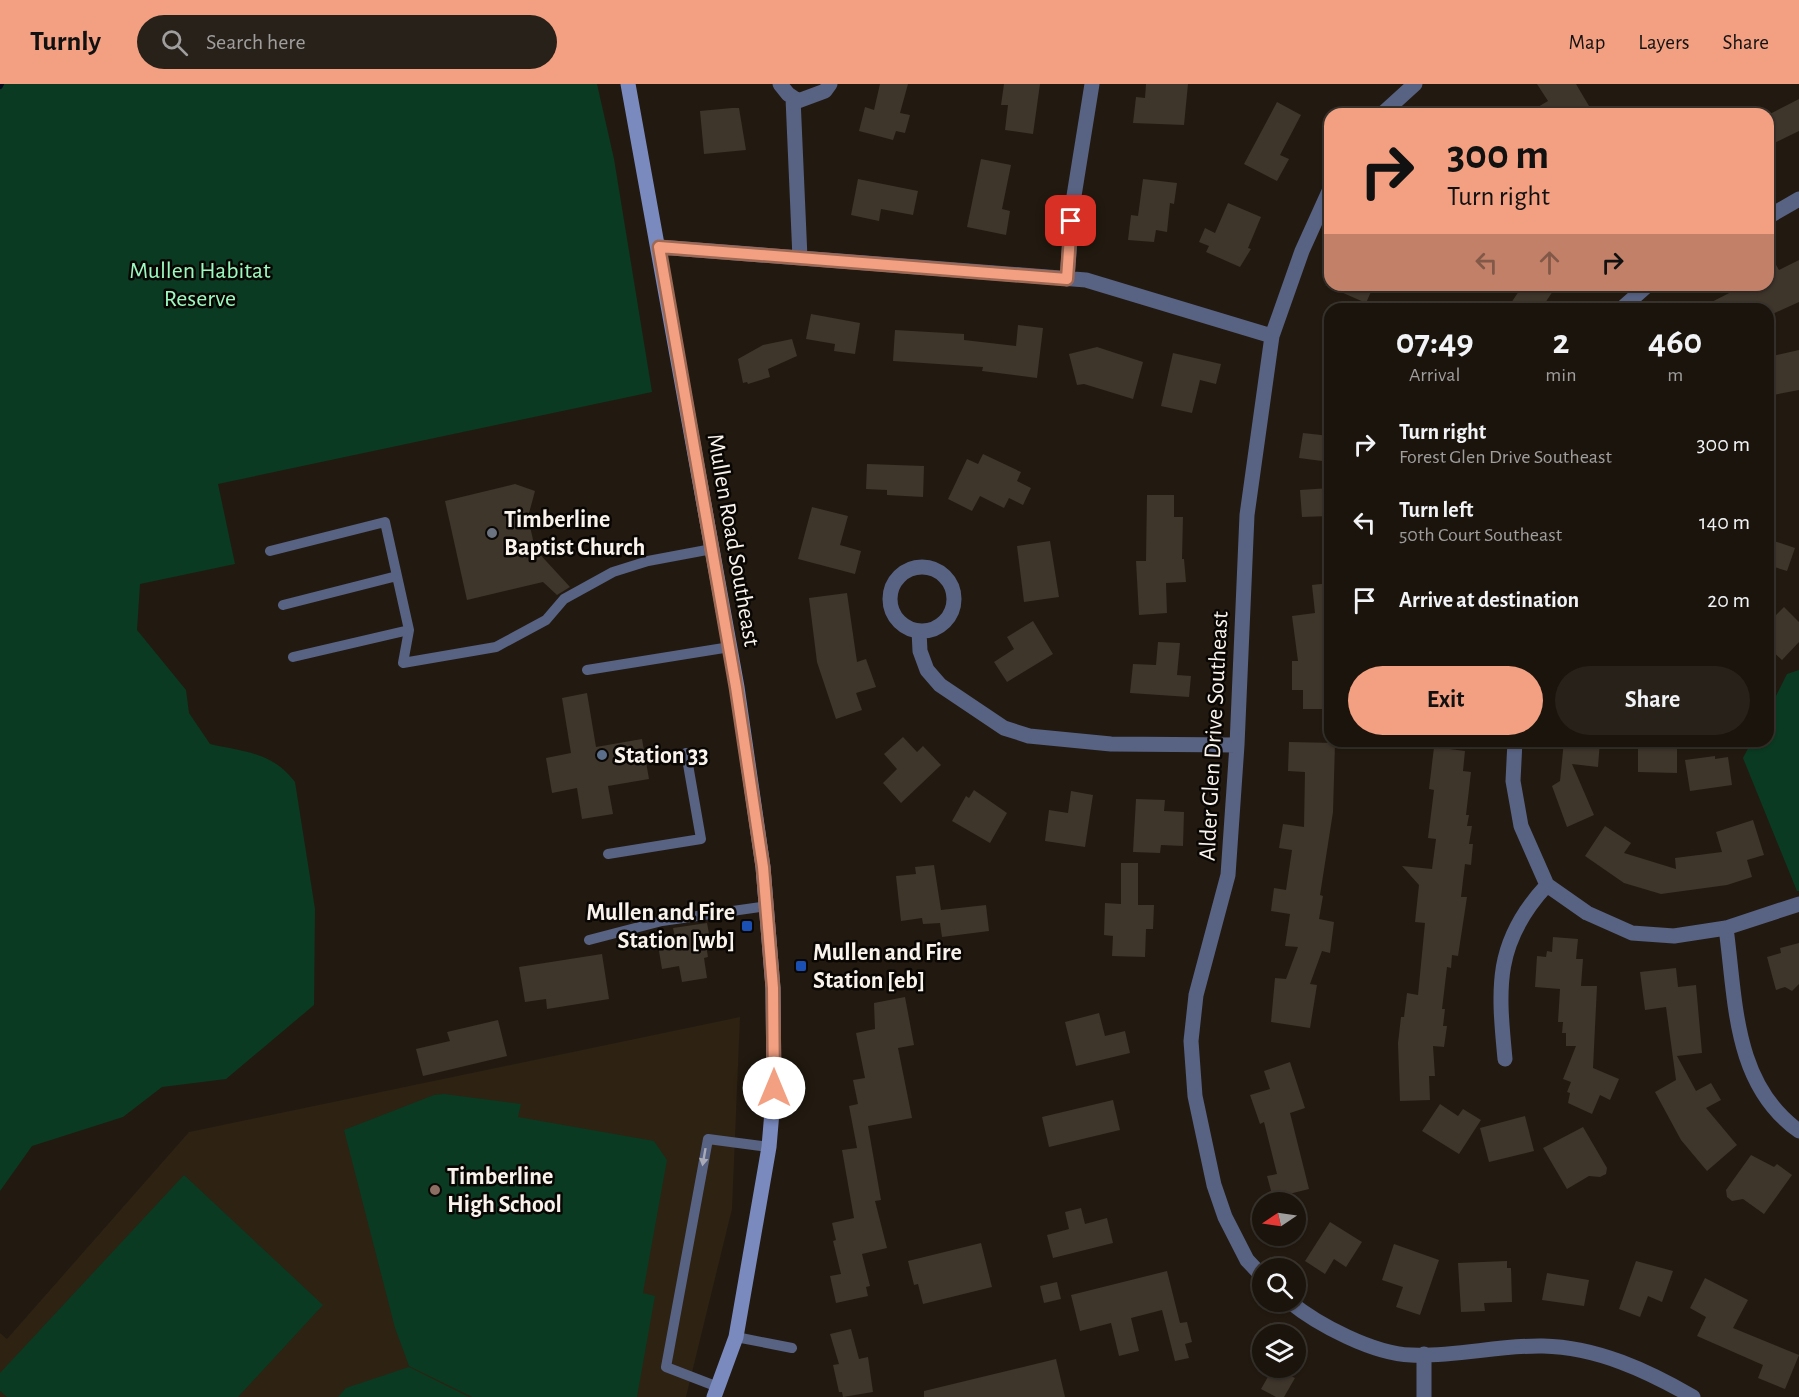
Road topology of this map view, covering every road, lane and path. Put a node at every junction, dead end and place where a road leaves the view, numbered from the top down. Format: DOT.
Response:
graph roads {
  1 [pos="628,84"];
  2 [pos="780,84"];
  3 [pos="830,84"];
  4 [pos="1092,84"];
  5 [pos="1415,84"];
  6 [pos="793,98"];
  7 [pos="1389,108"];
  8 [pos="1799,199"];
  9 [pos="1324,202"];
  10 [pos="1774,214"];
  11 [pos="659,247"];
  12 [pos="800,258"];
  13 [pos="1067,279"];
  14 [pos="1641,291"];
  15 [pos="1628,303"];
  16 [pos="1272,336"];
  17 [pos="712,549"];
  18 [pos="270,551"];
  19 [pos="398,576"];
  20 [pos="283,604"];
  21 [pos="410,630"];
  22 [pos="919,631"];
  23 [pos="730,647"];
  24 [pos="293,657"];
  25 [pos="587,670"];
  26 [pos="1237,745"];
  27 [pos="1515,747"];
  28 [pos="686,753"];
  29 [pos="608,854"];
  30 [pos="1547,885"];
  31 [pos="1799,904"];
  32 [pos="767,906"];
  33 [pos="1726,928"];
  34 [pos="589,940"];
  35 [pos="1505,1059"];
  36 [pos="1799,1131"];
  37 [pos="769,1147"];
  38 [pos="1252,1265"];
  39 [pos="1302,1312"];
  40 [pos="736,1337"];
  41 [pos="792,1348"];
  42 [pos="1424,1354"];
  43 [pos="716,1392"];
  44 [pos="1424,1397"];
  45 [pos="1693,1397"];
  1 -- 11 [label="street, Mullen Road Southeast"];
  2 -- 6 [label="street"];
  3 -- 6 [label="street"];
  4 -- 13 [label="street"];
  5 -- 7 [label="street"];
  6 -- 12 [label="street"];
  8 -- 10 [label="street"];
  9 -- 16 [label="street, Alder Glen Drive Southeast"];
  11 -- 12 [label="street"];
  11 -- 17 [label="street, Mullen Road Southeast"];
  12 -- 13 [label="street"];
  13 -- 16 [label="street"];
  14 -- 15 [label="street"];
  16 -- 26 [label="street, Alder Glen Drive Southeast"];
  17 -- 21 [label="lane"];
  17 -- 23 [label="street, Mullen Road Southeast"];
  18 -- 19 [label="lane"];
  19 -- 20 [label="lane"];
  19 -- 21 [label="lane"];
  21 -- 24 [label="lane"];
  22 -- 22 [label="street"];
  22 -- 26 [label="street"];
  23 -- 25 [label="lane"];
  23 -- 32 [label="street, Mullen Road Southeast"];
  26 -- 38 [label="street, Alder Glen Drive Southeast"];
  27 -- 30 [label="street"];
  28 -- 29 [label="lane"];
  30 -- 33 [label="street"];
  30 -- 35 [label="street"];
  31 -- 33 [label="street"];
  32 -- 34 [label="lane"];
  32 -- 37 [label="street, Mullen Road Southeast"];
  33 -- 36 [label="street"];
  37 -- 40 [label="street, Mullen Road Southeast"];
  37 -- 43 [label="lane, one-way"];
  39 -- 42 [label="street"];
  40 -- 41 [label="lane"];
  40 -- 43 [label="street, Mullen Road Southeast"];
  42 -- 44 [label="street"];
  42 -- 45 [label="street"];
}
